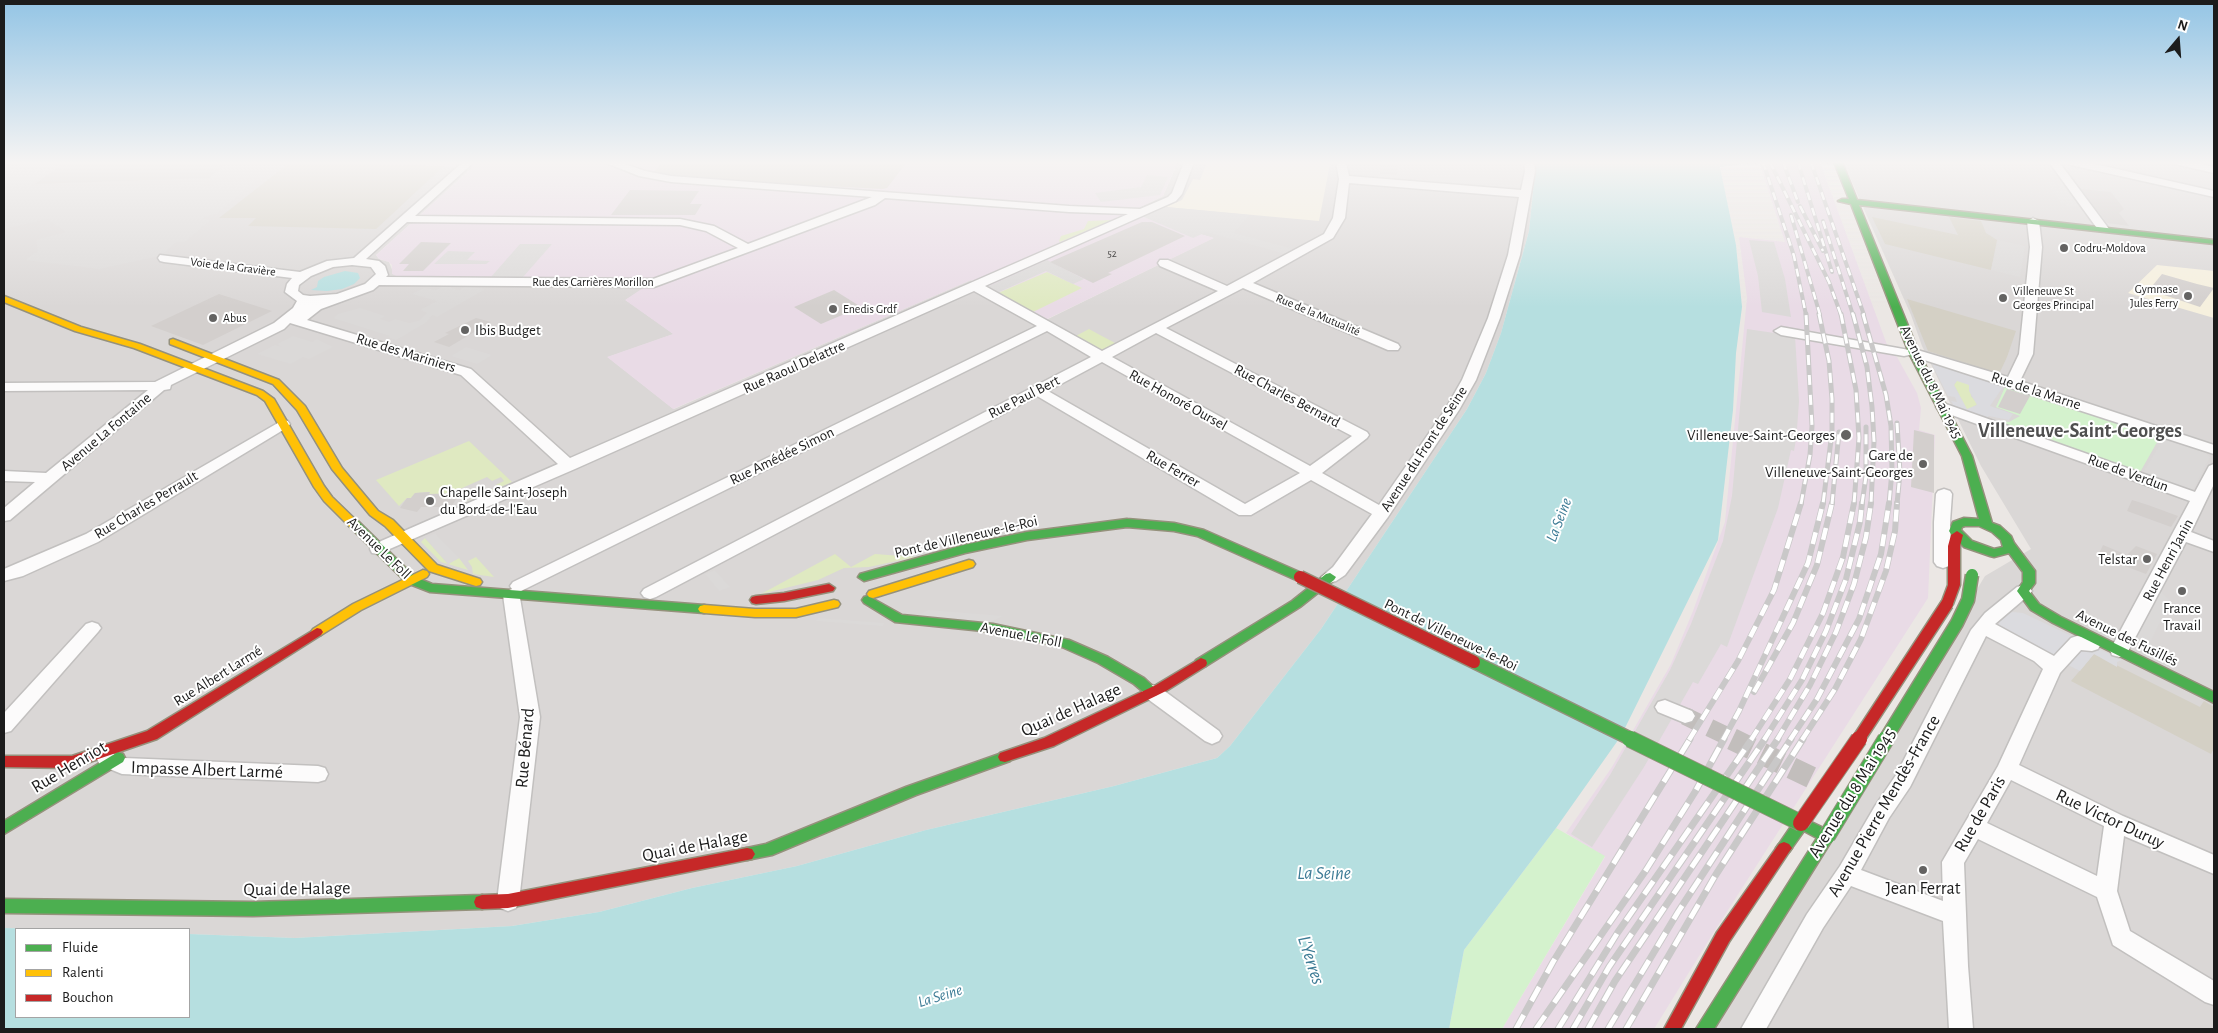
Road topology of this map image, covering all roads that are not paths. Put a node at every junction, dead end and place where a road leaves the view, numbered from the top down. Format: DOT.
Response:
graph roads {
  1 [pos="417,210"];
  2 [pos="854,210"];
  3 [pos="1096,210"];
  4 [pos="1148,210"];
  5 [pos="1340,210"];
  6 [pos="1523,210"];
  7 [pos="1848,210"];
  8 [pos="1857,210"];
  9 [pos="1936,210"];
  10 [pos="2090,210"];
  11 [pos="1144,212"];
  12 [pos="407,219"];
  13 [pos="2033,221"];
  14 [pos="2103,228"];
  15 [pos="2214,242"];
  16 [pos="748,249"];
  17 [pos="164,258"];
  18 [pos="357,261"];
  19 [pos="1164,263"];
  20 [pos="302,276"];
  21 [pos="377,281"];
  22 [pos="1243,283"];
  23 [pos="975,286"];
  24 [pos="1228,291"];
  25 [pos="18,292"];
  26 [pos="4,299"];
  27 [pos="304,299"];
  28 [pos="332,299"];
  29 [pos="298,321"];
  30 [pos="1045,327"];
  31 [pos="1156,328"];
  32 [pos="1781,331"];
  33 [pos="129,332"];
  34 [pos="159,338"];
  35 [pos="1393,347"];
  36 [pos="1909,352"];
  37 [pos="1102,357"];
  38 [pos="211,365"];
  39 [pos="2012,382"];
  40 [pos="160,386"];
  41 [pos="4,387"];
  42 [pos="1037,390"];
  43 [pos="1943,407"];
  44 [pos="283,424"];
  45 [pos="1938,425"];
  46 [pos="2214,450"];
  47 [pos="570,466"];
  48 [pos="2214,469"];
  49 [pos="1310,474"];
  50 [pos="4,476"];
  51 [pos="50,478"];
  52 [pos="1944,494"];
  53 [pos="2200,499"];
  54 [pos="1382,513"];
  55 [pos="4,516"];
  56 [pos="1958,523"];
  57 [pos="1987,526"];
  58 [pos="1075,530"];
  59 [pos="2182,534"];
  60 [pos="403,538"];
  61 [pos="2009,545"];
  62 [pos="2214,547"];
  63 [pos="378,549"];
  64 [pos="1018,550"];
  65 [pos="1989,552"];
  66 [pos="980,561"];
  67 [pos="434,568"];
  68 [pos="1955,569"];
  69 [pos="4,575"];
  70 [pos="851,576"];
  71 [pos="864,577"];
  72 [pos="1330,577"];
  73 [pos="411,580"];
  74 [pos="2027,589"];
  75 [pos="516,591"];
  76 [pos="650,593"];
  77 [pos="669,594"];
  78 [pos="870,597"];
  79 [pos="747,600"];
  80 [pos="834,604"];
  81 [pos="1983,626"];
  82 [pos="92,628"];
  83 [pos="2092,644"];
  84 [pos="2119,650"];
  85 [pos="2052,669"];
  86 [pos="1152,692"];
  87 [pos="2214,698"];
  88 [pos="1665,706"];
  89 [pos="1685,716"];
  90 [pos="4,726"];
  91 [pos="1212,736"];
  92 [pos="106,758"];
  93 [pos="4,762"];
  94 [pos="72,762"];
  95 [pos="2006,769"];
  96 [pos="318,774"];
  97 [pos="78,781"];
  98 [pos="2115,822"];
  99 [pos="1801,823"];
  100 [pos="1974,827"];
  101 [pos="4,828"];
  102 [pos="1826,836"];
  103 [pos="2214,865"];
  104 [pos="1848,873"];
  105 [pos="2106,891"];
  106 [pos="508,901"];
  107 [pos="4,906"];
  108 [pos="1956,916"];
  109 [pos="2214,994"];
  110 [pos="1672,1029"];
  111 [pos="1704,1029"];
  112 [pos="1753,1029"];
  113 [pos="1961,1029"];
  1 -- 12 [label="street"];
  2 -- 16 [label="street, Rue des Carrières Morillon"];
  3 -- 11 [label="street"];
  4 -- 11 [label="street, Rue Raoul Delattre"];
  5 -- 22 [label="street, Rue Paul Bert"];
  6 -- 54 [label="street, Avenue du Front de Seine"];
  7 -- 36 [label="main road, Avenue du 8 Mai 1945"];
  8 -- 36 [label="main road, Avenue du 8 Mai 1945"];
  9 -- 13 [label="main road"];
  10 -- 14 [label="street"];
  11 -- 23 [label="street, Rue Raoul Delattre"];
  12 -- 16 [label="street"];
  12 -- 18 [label="street"];
  13 -- 14 [label="main road"];
  13 -- 39 [label="street"];
  14 -- 15 [label="main road"];
  16 -- 21 [label="street, Rue des Carrières Morillon"];
  17 -- 20 [label="street, Voie de la Gravière"];
  18 -- 20 [label="street"];
  18 -- 21 [label="street"];
  19 -- 24 [label="street"];
  20 -- 27 [label="street"];
  21 -- 28 [label="street"];
  22 -- 24 [label="street, Rue Paul Bert"];
  22 -- 35 [label="street, Rue de la Mutualité"];
  23 -- 30 [label="street, Rue Honoré Oursel"];
  23 -- 47 [label="street, Rue Raoul Delattre"];
  24 -- 31 [label="street, Rue Paul Bert"];
  25 -- 33 [label="main road"];
  26 -- 38 [label="main road, Avenue Le Foll"];
  27 -- 28 [label="street"];
  27 -- 38 [label="street"];
  28 -- 29 [label="street"];
  29 -- 38 [label="street"];
  29 -- 47 [label="street, Rue des Mariniers"];
  30 -- 37 [label="street, Rue Honoré Oursel"];
  30 -- 75 [label="street, Rue Amédée Simon"];
  31 -- 37 [label="street, Rue Paul Bert"];
  31 -- 49 [label="street, Rue Charles Bernard"];
  32 -- 36 [label="street, Rue de la Marne"];
  34 -- 38 [label="main road, Avenue Le Foll"];
  36 -- 39 [label="street, Rue de la Marne"];
  36 -- 43 [label="main road, Avenue du 8 Mai 1945"];
  36 -- 45 [label="main road, Avenue du 8 Mai 1945"];
  37 -- 42 [label="street, Rue Paul Bert"];
  37 -- 49 [label="street, Rue Honoré Oursel"];
  38 -- 40 [label="street, Avenue La Fontaine"];
  38 -- 44 [label="main road, Avenue Le Foll"];
  38 -- 60 [label="main road, Avenue Le Foll"];
  39 -- 46 [label="street, Rue de la Marne"];
  40 -- 41 [label="street"];
  40 -- 51 [label="street, Avenue La Fontaine"];
  42 -- 49 [label="street, Rue Ferrer"];
  42 -- 76 [label="street, Rue Paul Bert"];
  43 -- 53 [label="street, Rue de Verdun"];
  43 -- 57 [label="main road, Avenue du 8 Mai 1945"];
  44 -- 63 [label="main road, Avenue Le Foll"];
  44 -- 69 [label="street, Rue Charles Perrault"];
  47 -- 60 [label="street, Rue Raoul Delattre"];
  48 -- 53 [label="street, Rue Henri Janin"];
  49 -- 54 [label="street, Rue Honoré Oursel"];
  50 -- 51 [label="street"];
  51 -- 55 [label="street, Avenue La Fontaine"];
  52 -- 56 [label="street, Avenue du 8 Mai 1945"];
  53 -- 59 [label="street, Rue Henri Janin"];
  54 -- 72 [label="street, Avenue du Front de Seine"];
  56 -- 57 [label="main road"];
  56 -- 65 [label="main road, Avenue des Fusillés"];
  56 -- 68 [label="street, Avenue du 8 Mai 1945"];
  57 -- 61 [label="main road"];
  58 -- 64 [label="main road, Pont de Villeneuve-le-Roi"];
  58 -- 71 [label="main road, Pont de Villeneuve-le-Roi"];
  58 -- 99 [label="main road, Pont de Villeneuve-le-Roi, bridge"];
  59 -- 62 [label="street"];
  59 -- 84 [label="street, Rue Henri Janin"];
  60 -- 63 [label="street, Rue Raoul Delattre"];
  60 -- 67 [label="main road, Avenue Le Foll"];
  61 -- 65 [label="main road, Avenue du 8 Mai 1945"];
  61 -- 74 [label="main road"];
  63 -- 73 [label="main road, Avenue Le Foll"];
  65 -- 74 [label="main road, Avenue des Fusillés"];
  65 -- 102 [label="main road, Avenue du 8 Mai 1945, bridge"];
  66 -- 78 [label="main road, Pont de Villeneuve-le-Roi"];
  67 -- 73 [label="main road, Rue Albert Larmé"];
  67 -- 75 [label="main road, Avenue Le Foll"];
  68 -- 99 [label="main road, Avenue du 8 Mai 1945, bridge"];
  70 -- 71 [label="main road"];
  71 -- 78 [label="main road"];
  72 -- 86 [label="main road, Quai de Halage"];
  73 -- 75 [label="main road, Avenue Le Foll"];
  73 -- 92 [label="main road, Rue Albert Larmé"];
  74 -- 81 [label="street, Avenue Pierre Mendès-France"];
  74 -- 84 [label="main road, Avenue des Fusillés"];
  75 -- 76 [label="main road, Avenue Le Foll"];
  75 -- 80 [label="main road, Avenue Le Foll"];
  75 -- 106 [label="street, Rue Bénard"];
  76 -- 77 [label="main road, Avenue Le Foll"];
  78 -- 80 [label="main road, Pont de Villeneuve-le-Roi"];
  78 -- 86 [label="main road, Avenue Le Foll"];
  79 -- 80 [label="main road"];
  81 -- 85 [label="street"];
  81 -- 104 [label="street, Avenue Pierre Mendès-France"];
  82 -- 90 [label="street"];
  83 -- 85 [label="street, Rue de Paris"];
  84 -- 87 [label="main road, Avenue des Fusillés"];
  85 -- 95 [label="street, Rue de Paris"];
  86 -- 91 [label="street, Avenue Le Foll"];
  86 -- 106 [label="main road, Quai de Halage"];
  88 -- 89 [label="street"];
  92 -- 94 [label="main road, Rue Albert Larmé"];
  92 -- 96 [label="street, Impasse Albert Larmé"];
  92 -- 97 [label="main road, Rue Henriot"];
  93 -- 94 [label="main road, Rue Albert Larmé"];
  94 -- 97 [label="main road"];
  95 -- 98 [label="street, Rue Victor Duruy"];
  95 -- 100 [label="street, Rue de Paris"];
  97 -- 101 [label="main road, Rue Henriot"];
  98 -- 103 [label="street, Rue Victor Duruy"];
  98 -- 105 [label="street"];
  99 -- 102 [label="main road, Pont de Villeneuve-le-Roi"];
  99 -- 110 [label="main road, Avenue du 8 Mai 1945"];
  100 -- 105 [label="street"];
  100 -- 108 [label="street, Rue de Paris"];
  102 -- 111 [label="main road, Avenue du 8 Mai 1945"];
  104 -- 108 [label="street"];
  104 -- 112 [label="street, Avenue Pierre Mendès-France"];
  105 -- 109 [label="street"];
  106 -- 107 [label="main road, Quai de Halage"];
  108 -- 113 [label="street, Rue de Paris"];
}
